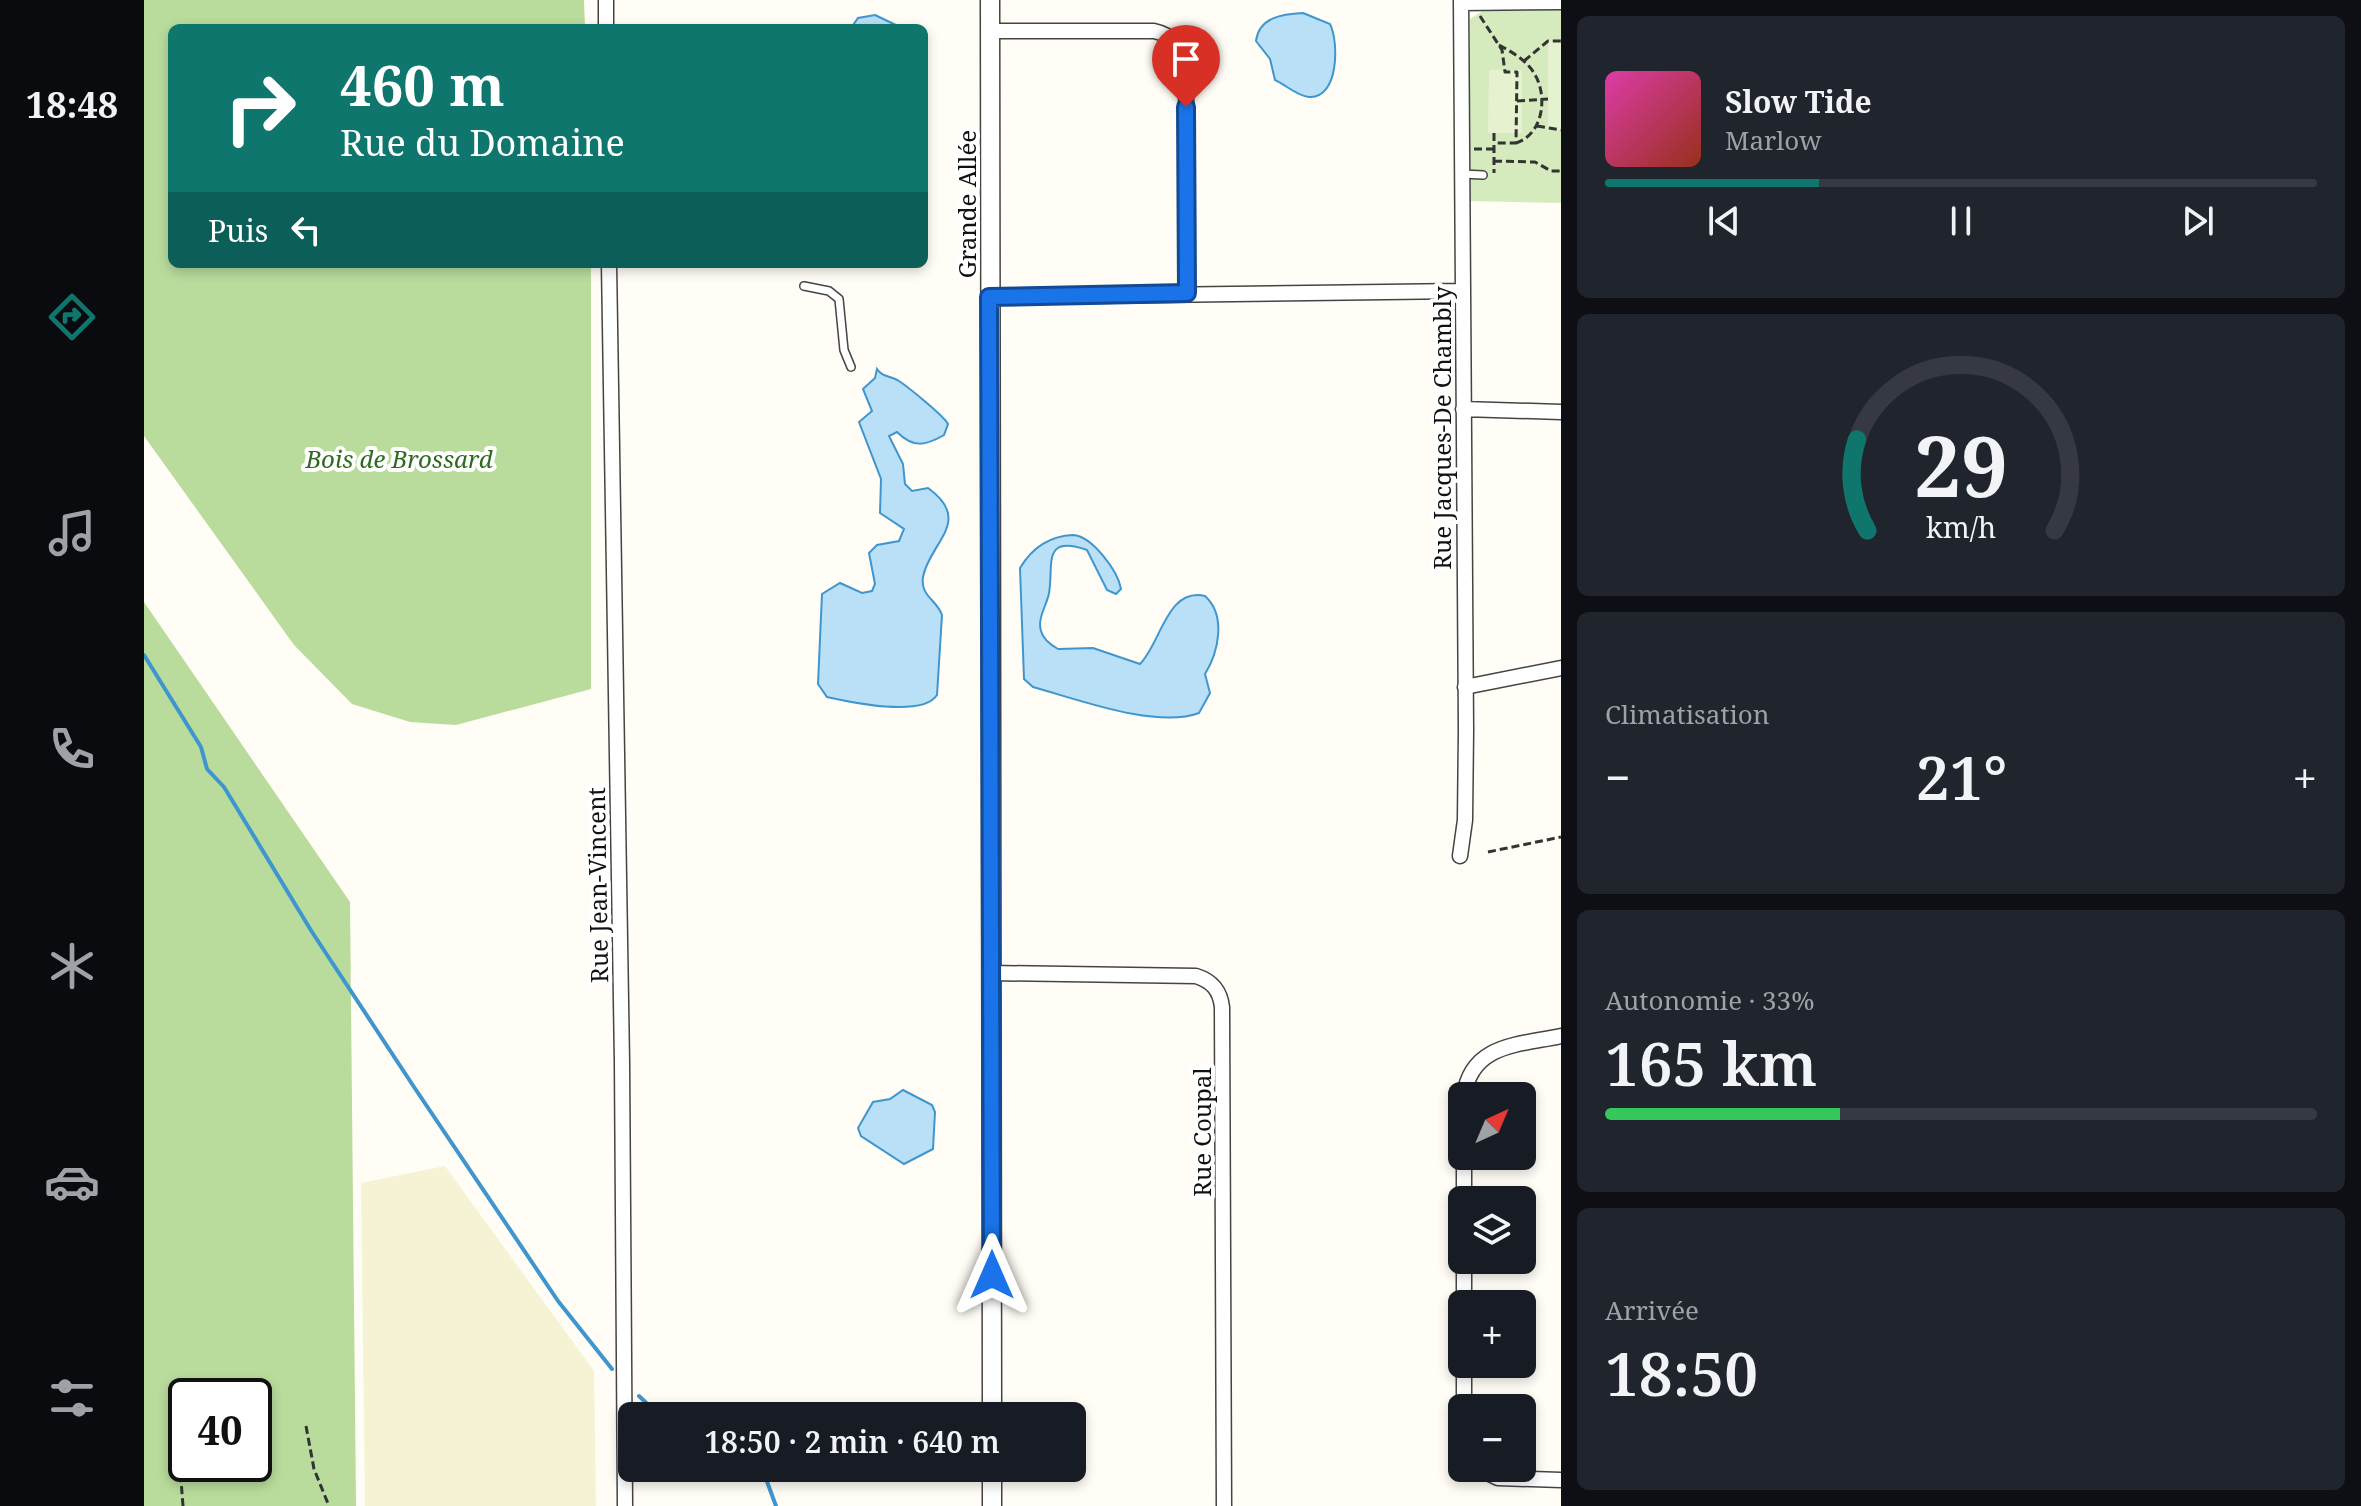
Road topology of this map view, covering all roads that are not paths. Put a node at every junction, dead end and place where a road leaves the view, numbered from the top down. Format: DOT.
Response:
graph roads {
  1 [pos="606,0"];
  2 [pos="990,0"];
  3 [pos="1461,1"];
  4 [pos="1561,2"];
  5 [pos="606,24"];
  6 [pos="990,31"];
  7 [pos="1462,174"];
  8 [pos="1485,176"];
  9 [pos="609,268"];
  10 [pos="804,286"];
  11 [pos="1461,291"];
  12 [pos="1187,293"];
  13 [pos="989,297"];
  14 [pos="851,367"];
  15 [pos="1463,409"];
  16 [pos="1561,412"];
  17 [pos="1561,668"];
  18 [pos="1465,687"];
  19 [pos="1460,856"];
  20 [pos="991,973"];
  21 [pos="1561,1036"];
  22 [pos="1468,1082"];
  23 [pos="992,1402"];
  24 [pos="1536,1479"];
  25 [pos="1561,1480"];
  26 [pos="992,1482"];
  27 [pos="625,1506"];
  28 [pos="992,1506"];
  29 [pos="1224,1506"];
  1 -- 5 [label="street"];
  2 -- 6 [label="street, Grande Allée"];
  3 -- 4 [label="street"];
  3 -- 7 [label="street, Rue Jacques-De Chambly"];
  6 -- 12 [label="street"];
  6 -- 13 [label="street, Grande Allée"];
  7 -- 8 [label="lane"];
  7 -- 11 [label="street, Rue Jacques-De Chambly"];
  9 -- 27 [label="street, Rue Jean-Vincent"];
  10 -- 14 [label="lane"];
  11 -- 12 [label="street"];
  11 -- 15 [label="street, Rue Jacques-De Chambly"];
  12 -- 13 [label="street"];
  13 -- 20 [label="street, Grande Allée"];
  15 -- 16 [label="street"];
  15 -- 18 [label="street, Rue Jacques-De Chambly"];
  17 -- 18 [label="street"];
  18 -- 19 [label="street, Rue Jacques-De Chambly"];
  20 -- 23 [label="street, Grande Allée"];
  20 -- 29 [label="street, Rue Coupal"];
  21 -- 22 [label="street"];
  24 -- 25 [label="street"];
  26 -- 28 [label="street"];
}
